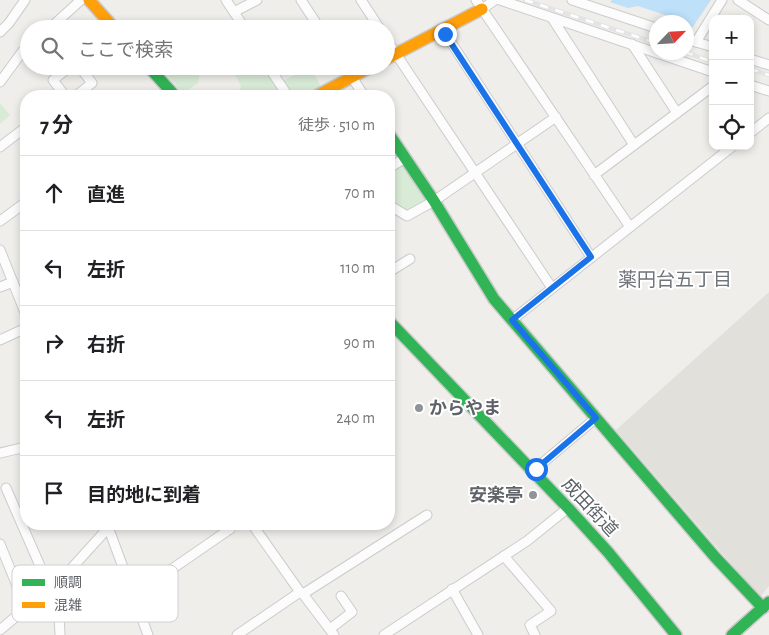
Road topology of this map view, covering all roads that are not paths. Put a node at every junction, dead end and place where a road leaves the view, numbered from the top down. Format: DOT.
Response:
graph roads {
  1 [pos="25,0"];
  2 [pos="81,0"];
  3 [pos="89,0"];
  4 [pos="226,0"];
  5 [pos="257,0"];
  6 [pos="301,0"];
  7 [pos="361,0"];
  8 [pos="495,0"];
  9 [pos="500,0"];
  10 [pos="572,0"];
  11 [pos="722,0"];
  12 [pos="738,0"];
  13 [pos="594,4"];
  14 [pos="479,5"];
  15 [pos="234,12"];
  16 [pos="552,18"];
  17 [pos="59,20"];
  18 [pos="107,20"];
  19 [pos="239,20"];
  20 [pos="314,20"];
  21 [pos="374,20"];
  22 [pos="769,20"];
  23 [pos="649,25"];
  24 [pos="443,30"];
  25 [pos="0,32"];
  26 [pos="694,36"];
  27 [pos="694,41"];
  28 [pos="632,44"];
  29 [pos="709,46"];
  30 [pos="395,54"];
  31 [pos="20,55"];
  32 [pos="753,60"];
  33 [pos="395,62"];
  34 [pos="769,65"];
  35 [pos="709,71"];
  36 [pos="59,75"];
  37 [pos="86,75"];
  38 [pos="156,75"];
  39 [pos="274,75"];
  40 [pos="350,75"];
  41 [pos="357,75"];
  42 [pos="352,78"];
  43 [pos="0,82"];
  44 [pos="754,86"];
  45 [pos="709,89"];
  46 [pos="60,90"];
  47 [pos="83,90"];
  48 [pos="170,90"];
  49 [pos="284,90"];
  50 [pos="328,90"];
  51 [pos="360,90"];
  52 [pos="769,91"];
  53 [pos="677,113"];
  54 [pos="556,118"];
  55 [pos="769,118"];
  56 [pos="754,130"];
  57 [pos="20,131"];
  58 [pos="395,143"];
  59 [pos="517,144"];
  60 [pos="634,145"];
  61 [pos="0,147"];
  62 [pos="728,150"];
  63 [pos="405,158"];
  64 [pos="395,164"];
  65 [pos="475,173"];
  66 [pos="594,175"];
  67 [pos="434,201"];
  68 [pos="20,207"];
  69 [pos="395,209"];
  70 [pos="0,222"];
  71 [pos="630,227"];
  72 [pos="1,256"];
  73 [pos="591,257"];
  74 [pos="410,259"];
  75 [pos="395,268"];
  76 [pos="13,282"];
  77 [pos="0,287"];
  78 [pos="552,288"];
  79 [pos="20,300"];
  80 [pos="512,320"];
  81 [pos="395,327"];
  82 [pos="20,331"];
  83 [pos="0,340"];
  84 [pos="596,418"];
  85 [pos="20,448"];
  86 [pos="0,453"];
  87 [pos="533,471"];
  88 [pos="6,488"];
  89 [pos="568,508"];
  90 [pos="427,515"];
  91 [pos="20,519"];
  92 [pos="25,530"];
  93 [pos="106,530"];
  94 [pos="112,530"];
  95 [pos="229,530"];
  96 [pos="256,530"];
  97 [pos="0,544"];
  98 [pos="504,556"];
  99 [pos="40,565"];
  100 [pos="75,565"];
  101 [pos="124,565"];
  102 [pos="178,565"];
  103 [pos="12,574"];
  104 [pos="452,589"];
  105 [pos="301,593"];
  106 [pos="341,596"];
  107 [pos="766,605"];
  108 [pos="12,619"];
  109 [pos="60,622"];
  110 [pos="144,622"];
  111 [pos="0,629"];
  112 [pos="332,632"];
  113 [pos="60,635"];
  114 [pos="148,635"];
  115 [pos="237,635"];
  116 [pos="384,635"];
  117 [pos="478,635"];
  118 [pos="535,635"];
  119 [pos="676,635"];
  120 [pos="732,635"];
  1 -- 25 [label="street"];
  2 -- 17 [label="street"];
  3 -- 18 [label="main road"];
  4 -- 15 [label="street"];
  5 -- 15 [label="street"];
  6 -- 20 [label="street"];
  7 -- 21 [label="street"];
  8 -- 14 [label="street"];
  9 -- 16 [label="street"];
  10 -- 13 [label="street"];
  11 -- 26 [label="street"];
  12 -- 22 [label="street"];
  13 -- 23 [label="street"];
  14 -- 24 [label="main road"];
  14 -- 54 [label="street"];
  15 -- 19 [label="street"];
  16 -- 28 [label="street"];
  16 -- 60 [label="street"];
  24 -- 30 [label="main road"];
  24 -- 59 [label="street"];
  27 -- 29 [label="street"];
  28 -- 35 [label="street"];
  28 -- 53 [label="street"];
  31 -- 43 [label="street"];
  32 -- 34 [label="street"];
  33 -- 65 [label="street"];
  36 -- 46 [label="street"];
  37 -- 47 [label="street"];
  38 -- 48 [label="main road"];
  39 -- 49 [label="street"];
  40 -- 42 [label="street"];
  41 -- 42 [label="main road"];
  42 -- 50 [label="main road"];
  42 -- 51 [label="street"];
  44 -- 52 [label="street"];
  45 -- 53 [label="street"];
  53 -- 60 [label="street"];
  54 -- 59 [label="street"];
  54 -- 66 [label="street"];
  55 -- 56 [label="street"];
  57 -- 61 [label="street"];
  58 -- 63 [label="main road"];
  59 -- 65 [label="street"];
  59 -- 73 [label="street"];
  60 -- 66 [label="street"];
  62 -- 71 [label="street"];
  63 -- 64 [label="street"];
  63 -- 67 [label="main road"];
  65 -- 67 [label="street"];
  65 -- 78 [label="street"];
  66 -- 71 [label="street"];
  67 -- 69 [label="street"];
  67 -- 80 [label="main road"];
  68 -- 70 [label="street"];
  71 -- 73 [label="street"];
  72 -- 76 [label="street"];
  73 -- 78 [label="street"];
  74 -- 75 [label="street"];
  76 -- 77 [label="street"];
  76 -- 79 [label="street"];
  78 -- 80 [label="street"];
  80 -- 84 [label="main road"];
  81 -- 87 [label="main road, 成田街道"];
  82 -- 83 [label="street"];
  84 -- 87 [label="street"];
  84 -- 107 [label="main road"];
  85 -- 86 [label="street"];
  87 -- 89 [label="main road, 成田街道"];
  88 -- 91 [label="street"];
  89 -- 98 [label="street"];
  89 -- 119 [label="main road, 成田街道"];
  90 -- 105 [label="street"];
  92 -- 99 [label="street"];
  93 -- 100 [label="street"];
  94 -- 101 [label="street"];
  95 -- 102 [label="street"];
  96 -- 105 [label="street"];
  97 -- 103 [label="street"];
  98 -- 104 [label="street"];
  98 -- 118 [label="street"];
  104 -- 116 [label="street"];
  104 -- 117 [label="street"];
  105 -- 112 [label="street"];
  105 -- 115 [label="street"];
  106 -- 112 [label="street"];
  107 -- 120 [label="main road"];
  108 -- 111 [label="street"];
  109 -- 113 [label="street"];
  110 -- 114 [label="street"];
}
